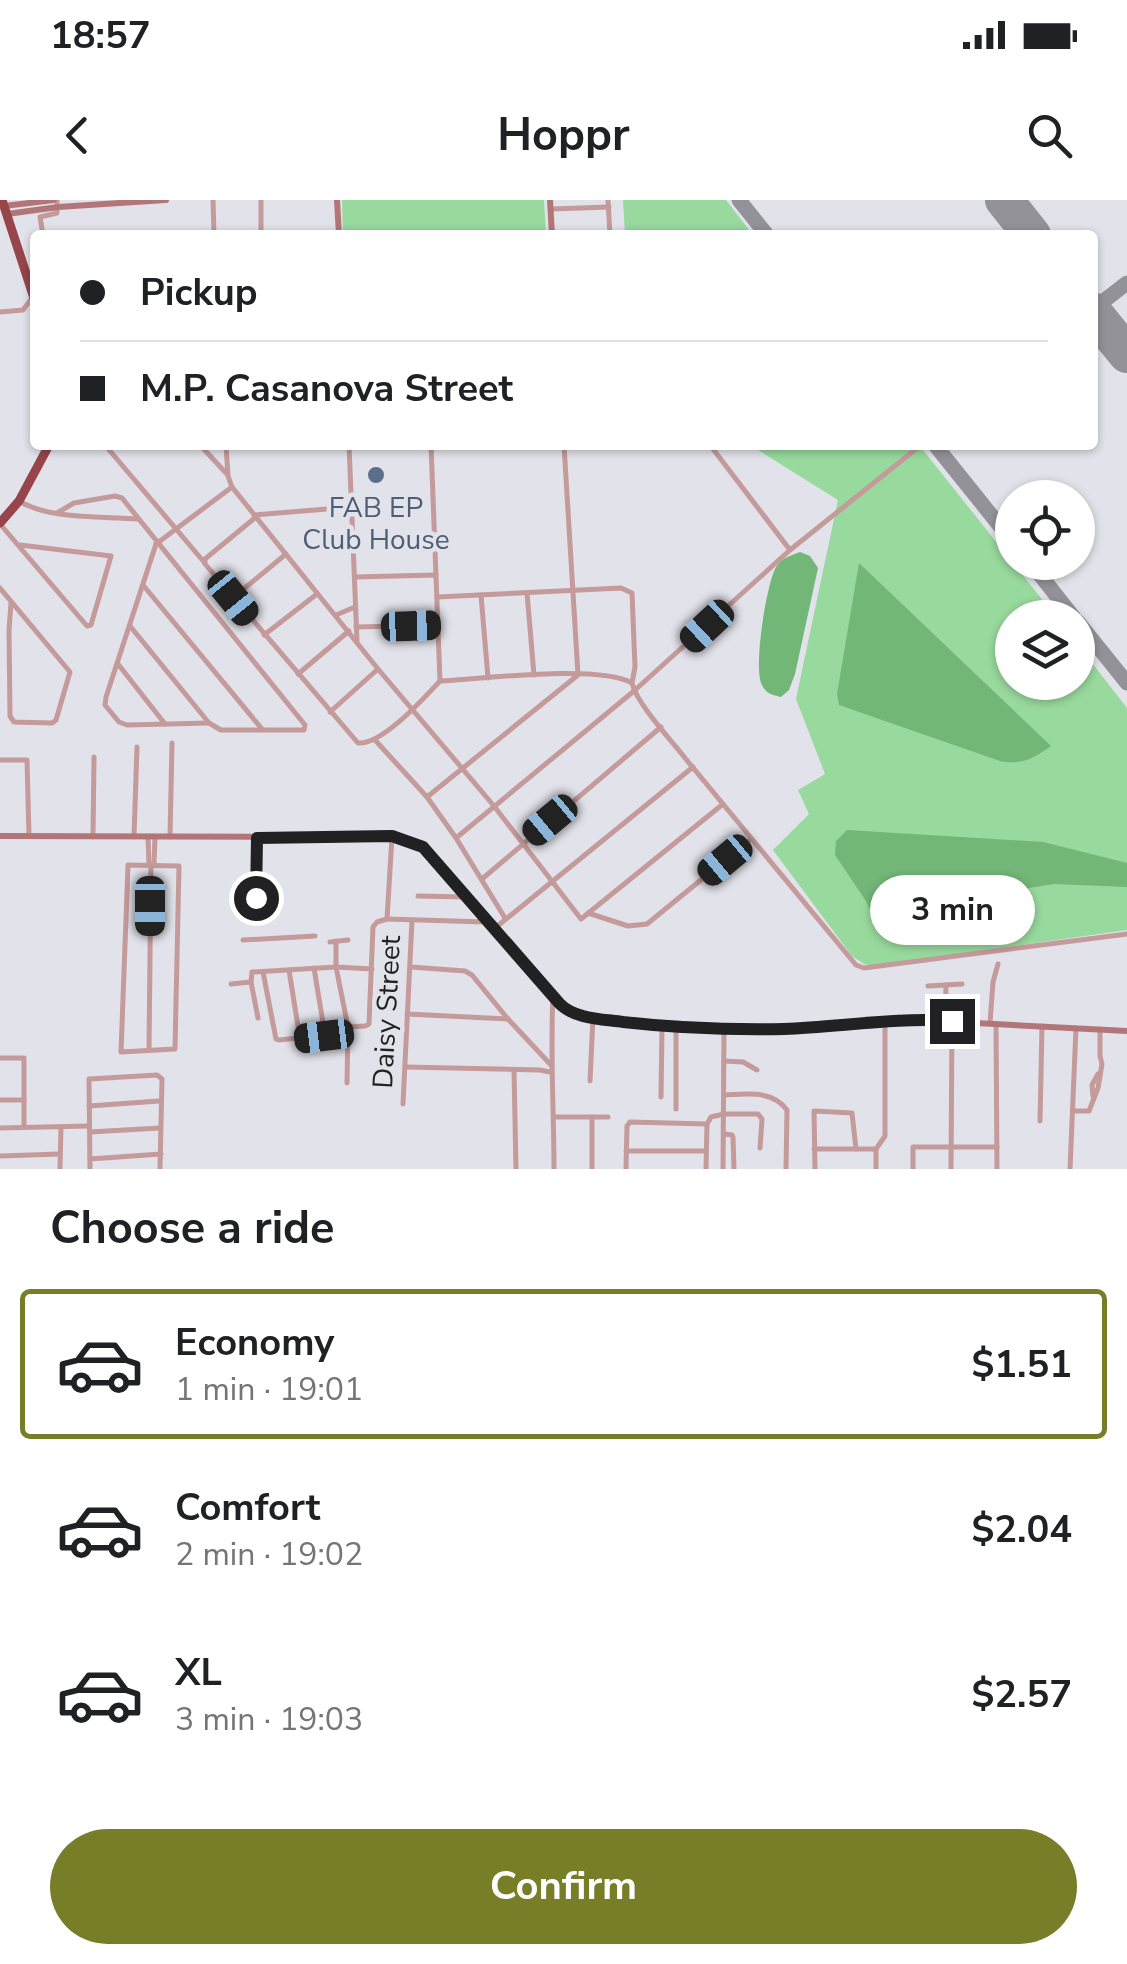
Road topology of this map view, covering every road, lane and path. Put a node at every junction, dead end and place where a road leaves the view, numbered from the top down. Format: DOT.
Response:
graph roads {
  1 [pos="166,200"];
  2 [pos="213,200"];
  3 [pos="261,200"];
  4 [pos="337,200"];
  5 [pos="132,201"];
  6 [pos="56,202"];
  7 [pos="71,203"];
  8 [pos="550,204"];
  9 [pos="608,204"];
  10 [pos="41,205"];
  11 [pos="4,206"];
  12 [pos="42,230"];
  13 [pos="214,230"];
  14 [pos="262,230"];
  15 [pos="339,230"];
  16 [pos="552,230"];
  17 [pos="610,230"];
  18 [pos="30,286"];
  19 [pos="30,302"];
  20 [pos="0,312"];
  21 [pos="45,450"];
  22 [pos="110,450"];
  23 [pos="205,450"];
  24 [pos="226,450"];
  25 [pos="349,450"];
  26 [pos="431,450"];
  27 [pos="564,450"];
  28 [pos="714,450"];
  29 [pos="916,450"];
  30 [pos="228,476"];
  31 [pos="232,488"];
  32 [pos="19,501"];
  33 [pos="352,507"];
  34 [pos="57,513"];
  35 [pos="255,516"];
  36 [pos="138,518"];
  37 [pos="0,523"];
  38 [pos="175,529"];
  39 [pos="156,544"];
  40 [pos="20,545"];
  41 [pos="790,550"];
  42 [pos="286,554"];
  43 [pos="204,562"];
  44 [pos="436,575"];
  45 [pos="355,577"];
  46 [pos="143,585"];
  47 [pos="0,588"];
  48 [pos="573,592"];
  49 [pos="527,593"];
  50 [pos="317,594"];
  51 [pos="480,595"];
  52 [pos="437,597"];
  53 [pos="233,598"];
  54 [pos="11,603"];
  55 [pos="356,607"];
  56 [pos="336,615"];
  57 [pos="438,625"];
  58 [pos="130,626"];
  59 [pos="353,629"];
  60 [pos="264,636"];
  61 [pos="118,664"];
  62 [pos="378,669"];
  63 [pos="298,674"];
  64 [pos="534,675"];
  65 [pos="578,675"];
  66 [pos="488,678"];
  67 [pos="440,681"];
  68 [pos="633,687"];
  69 [pos="413,709"];
  70 [pos="330,712"];
  71 [pos="209,723"];
  72 [pos="166,724"];
  73 [pos="661,727"];
  74 [pos="263,730"];
  75 [pos="375,740"];
  76 [pos="172,743"];
  77 [pos="136,747"];
  78 [pos="94,757"];
  79 [pos="0,760"];
  80 [pos="693,767"];
  81 [pos="463,768"];
  82 [pos="427,797"];
  83 [pos="723,804"];
  84 [pos="494,806"];
  85 [pos="0,836"];
  86 [pos="29,836"];
  87 [pos="93,836"];
  88 [pos="392,836"];
  89 [pos="134,837"];
  90 [pos="152,837"];
  91 [pos="170,837"];
  92 [pos="257,838"];
  93 [pos="456,838"];
  94 [pos="751,839"];
  95 [pos="523,843"];
  96 [pos="151,864"];
  97 [pos="482,879"];
  98 [pos="552,880"];
  99 [pos="418,896"];
  100 [pos="465,896"];
  101 [pos="256,898"];
  102 [pos="588,913"];
  103 [pos="505,918"];
  104 [pos="387,919"];
  105 [pos="412,920"];
  106 [pos="486,922"];
  107 [pos="495,928"];
  108 [pos="1127,934"];
  109 [pos="315,936"];
  110 [pos="243,940"];
  111 [pos="348,940"];
  112 [pos="998,964"];
  113 [pos="336,967"];
  114 [pos="410,967"];
  115 [pos="314,968"];
  116 [pos="372,969"];
  117 [pos="289,970"];
  118 [pos="263,972"];
  119 [pos="251,982"];
  120 [pos="231,984"];
  121 [pos="962,984"];
  122 [pos="946,985"];
  123 [pos="928,986"];
  124 [pos="553,996"];
  125 [pos="407,1014"];
  126 [pos="258,1018"];
  127 [pos="592,1018"];
  128 [pos="508,1019"];
  129 [pos="885,1021"];
  130 [pos="949,1021"];
  131 [pos="993,1024"];
  132 [pos="348,1026"];
  133 [pos="1042,1026"];
  134 [pos="662,1027"];
  135 [pos="676,1027"];
  136 [pos="724,1028"];
  137 [pos="1076,1028"];
  138 [pos="1100,1030"];
  139 [pos="1127,1031"];
  140 [pos="300,1039"];
  141 [pos="149,1049"];
  142 [pos="0,1058"];
  143 [pos="724,1061"];
  144 [pos="405,1067"];
  145 [pos="551,1069"];
  146 [pos="514,1070"];
  147 [pos="757,1070"];
  148 [pos="590,1081"];
  149 [pos="347,1083"];
  150 [pos="724,1095"];
  151 [pos="661,1096"];
  152 [pos="0,1100"];
  153 [pos="24,1100"];
  154 [pos="159,1102"];
  155 [pos="403,1104"];
  156 [pos="89,1106"];
  157 [pos="676,1108"];
  158 [pos="1073,1111"];
  159 [pos="724,1114"];
  160 [pos="554,1117"];
  161 [pos="592,1117"];
  162 [pos="608,1117"];
  163 [pos="1040,1122"];
  164 [pos="707,1124"];
  165 [pos="61,1127"];
  166 [pos="0,1128"];
  167 [pos="24,1128"];
  168 [pos="160,1128"];
  169 [pos="90,1129"];
  170 [pos="724,1134"];
  171 [pos="997,1146"];
  172 [pos="951,1147"];
  173 [pos="760,1148"];
  174 [pos="814,1148"];
  175 [pos="856,1148"];
  176 [pos="876,1149"];
  177 [pos="626,1150"];
  178 [pos="706,1151"];
  179 [pos="60,1154"];
  180 [pos="161,1154"];
  181 [pos="0,1156"];
  182 [pos="90,1159"];
  183 [pos="60,1169"];
  184 [pos="90,1169"];
  185 [pos="160,1169"];
  186 [pos="516,1169"];
  187 [pos="554,1169"];
  188 [pos="592,1169"];
  189 [pos="626,1169"];
  190 [pos="706,1169"];
  191 [pos="723,1169"];
  192 [pos="734,1169"];
  193 [pos="786,1169"];
  194 [pos="815,1169"];
  195 [pos="876,1169"];
  196 [pos="913,1169"];
  197 [pos="950,1169"];
  198 [pos="996,1169"];
  199 [pos="1070,1169"];
  1 -- 5 [label="street"];
  2 -- 13 [label="street"];
  3 -- 14 [label="street"];
  4 -- 15 [label="street"];
  5 -- 7 [label="street"];
  6 -- 7 [label="street"];
  6 -- 10 [label="street"];
  6 -- 12 [label="street"];
  8 -- 9 [label="street"];
  8 -- 16 [label="street"];
  9 -- 17 [label="street"];
  10 -- 11 [label="street"];
  11 -- 18 [label="highway"];
  19 -- 20 [label="street"];
  21 -- 32 [label="highway"];
  22 -- 38 [label="street"];
  23 -- 30 [label="street"];
  24 -- 30 [label="street"];
  25 -- 33 [label="street"];
  26 -- 44 [label="street"];
  27 -- 48 [label="street"];
  28 -- 41 [label="street"];
  29 -- 41 [label="street"];
  30 -- 31 [label="street"];
  31 -- 35 [label="street"];
  31 -- 38 [label="street"];
  32 -- 34 [label="street"];
  32 -- 37 [label="highway"];
  33 -- 35 [label="street"];
  33 -- 45 [label="street"];
  34 -- 36 [label="street"];
  34 -- 36 [label="street"];
  35 -- 42 [label="street"];
  35 -- 43 [label="street"];
  36 -- 39 [label="street"];
  37 -- 40 [label="street"];
  38 -- 39 [label="street"];
  38 -- 43 [label="street"];
  39 -- 46 [label="street"];
  39 -- 74 [label="street"];
  40 -- 40 [label="street"];
  41 -- 68 [label="street"];
  42 -- 50 [label="street"];
  42 -- 53 [label="street"];
  43 -- 53 [label="street"];
  44 -- 45 [label="street"];
  44 -- 52 [label="street"];
  45 -- 55 [label="street"];
  46 -- 58 [label="street"];
  46 -- 74 [label="street"];
  47 -- 54 [label="street"];
  48 -- 49 [label="street"];
  48 -- 65 [label="street"];
  48 -- 68 [label="street"];
  49 -- 51 [label="street"];
  49 -- 64 [label="street"];
  50 -- 56 [label="street"];
  50 -- 60 [label="street"];
  51 -- 52 [label="street"];
  51 -- 66 [label="street"];
  52 -- 57 [label="street"];
  53 -- 60 [label="street"];
  54 -- 54 [label="street"];
  55 -- 56 [label="street"];
  55 -- 59 [label="street"];
  56 -- 59 [label="street"];
  57 -- 59 [label="street"];
  57 -- 67 [label="street"];
  58 -- 61 [label="street"];
  58 -- 71 [label="street"];
  59 -- 62 [label="street"];
  59 -- 63 [label="street"];
  60 -- 63 [label="street"];
  61 -- 72 [label="street"];
  61 -- 72 [label="street"];
  62 -- 69 [label="street"];
  62 -- 70 [label="street"];
  63 -- 70 [label="street"];
  64 -- 65 [label="street"];
  64 -- 66 [label="street"];
  65 -- 68 [label="street"];
  65 -- 81 [label="street"];
  66 -- 67 [label="street"];
  67 -- 69 [label="street"];
  68 -- 73 [label="street"];
  68 -- 84 [label="street"];
  69 -- 75 [label="street"];
  69 -- 81 [label="street"];
  70 -- 75 [label="street"];
  71 -- 72 [label="street"];
  71 -- 74 [label="street"];
  73 -- 80 [label="street"];
  73 -- 95 [label="street"];
  75 -- 82 [label="street"];
  76 -- 91 [label="street"];
  77 -- 89 [label="street"];
  78 -- 87 [label="street"];
  79 -- 86 [label="street"];
  80 -- 83 [label="street"];
  80 -- 98 [label="street"];
  81 -- 82 [label="street"];
  81 -- 84 [label="street"];
  82 -- 93 [label="street"];
  83 -- 94 [label="street"];
  83 -- 102 [label="street"];
  84 -- 93 [label="street"];
  84 -- 95 [label="street"];
  85 -- 86 [label="street"];
  86 -- 87 [label="street"];
  87 -- 89 [label="street"];
  88 -- 92 [label="street"];
  88 -- 100 [label="street"];
  88 -- 104 [label="street"];
  89 -- 90 [label="street"];
  90 -- 91 [label="street"];
  90 -- 96 [label="street"];
  91 -- 92 [label="street"];
  92 -- 101 [label="street"];
  93 -- 97 [label="street"];
  94 -- 102 [label="street"];
  94 -- 108 [label="street"];
  95 -- 97 [label="street"];
  95 -- 98 [label="street"];
  96 -- 141 [label="street"];
  96 -- 141 [label="street"];
  96 -- 141 [label="street"];
  97 -- 103 [label="street"];
  98 -- 102 [label="street"];
  98 -- 103 [label="street"];
  99 -- 100 [label="street"];
  100 -- 106 [label="street"];
  103 -- 107 [label="street"];
  104 -- 105 [label="street"];
  104 -- 116 [label="street"];
  105 -- 106 [label="street"];
  105 -- 114 [label="street, Daisy Street"];
  106 -- 107 [label="street"];
  107 -- 124 [label="street"];
  109 -- 110 [label="street"];
  111 -- 113 [label="street"];
  112 -- 131 [label="street"];
  113 -- 115 [label="street"];
  113 -- 116 [label="street"];
  113 -- 132 [label="street"];
  114 -- 125 [label="street, Daisy Street"];
  114 -- 128 [label="street"];
  115 -- 117 [label="street"];
  115 -- 140 [label="street"];
  116 -- 132 [label="street"];
  117 -- 118 [label="street"];
  117 -- 140 [label="street"];
  118 -- 119 [label="street"];
  118 -- 140 [label="street"];
  119 -- 120 [label="street"];
  119 -- 126 [label="street"];
  121 -- 122 [label="street"];
  122 -- 123 [label="street"];
  122 -- 130 [label="street"];
  124 -- 127 [label="street"];
  124 -- 145 [label="street"];
  125 -- 128 [label="street"];
  125 -- 144 [label="street, Daisy Street"];
  127 -- 134 [label="street"];
  127 -- 148 [label="street"];
  128 -- 145 [label="street"];
  129 -- 130 [label="street"];
  129 -- 136 [label="street"];
  129 -- 176 [label="street"];
  130 -- 131 [label="street"];
  130 -- 172 [label="street"];
  131 -- 133 [label="street"];
  131 -- 171 [label="street"];
  132 -- 149 [label="street"];
  133 -- 137 [label="street"];
  133 -- 163 [label="street"];
  134 -- 135 [label="street"];
  134 -- 151 [label="street"];
  135 -- 136 [label="street"];
  135 -- 157 [label="street"];
  136 -- 143 [label="street"];
  137 -- 138 [label="street"];
  137 -- 158 [label="street"];
  138 -- 139 [label="street"];
  138 -- 158 [label="street"];
  142 -- 153 [label="street"];
  143 -- 147 [label="street"];
  143 -- 150 [label="street"];
  144 -- 146 [label="street"];
  144 -- 155 [label="street, Daisy Street"];
  145 -- 146 [label="street"];
  145 -- 160 [label="street"];
  146 -- 186 [label="street"];
  150 -- 159 [label="street"];
  150 -- 193 [label="street"];
  152 -- 153 [label="street"];
  153 -- 167 [label="street"];
  154 -- 156 [label="street"];
  154 -- 156 [label="street"];
  154 -- 168 [label="street"];
  156 -- 169 [label="street"];
  158 -- 199 [label="street"];
  159 -- 164 [label="street"];
  159 -- 170 [label="street"];
  159 -- 173 [label="street"];
  160 -- 161 [label="street"];
  160 -- 187 [label="street"];
  161 -- 162 [label="street"];
  161 -- 188 [label="street"];
  164 -- 177 [label="street"];
  164 -- 178 [label="street"];
  165 -- 167 [label="street"];
  165 -- 169 [label="street"];
  165 -- 179 [label="street"];
  166 -- 167 [label="street"];
  168 -- 169 [label="street"];
  168 -- 180 [label="street"];
  169 -- 182 [label="street"];
  170 -- 191 [label="street"];
  170 -- 192 [label="street"];
  171 -- 172 [label="street"];
  171 -- 198 [label="street"];
  172 -- 196 [label="street"];
  172 -- 197 [label="street"];
  174 -- 175 [label="street"];
  174 -- 175 [label="street"];
  174 -- 194 [label="street"];
  175 -- 176 [label="street"];
  176 -- 195 [label="street"];
  177 -- 178 [label="street"];
  177 -- 189 [label="street"];
  178 -- 190 [label="street"];
  179 -- 181 [label="street"];
  179 -- 183 [label="street"];
  180 -- 182 [label="street"];
  180 -- 185 [label="street"];
  182 -- 184 [label="street"];
}
